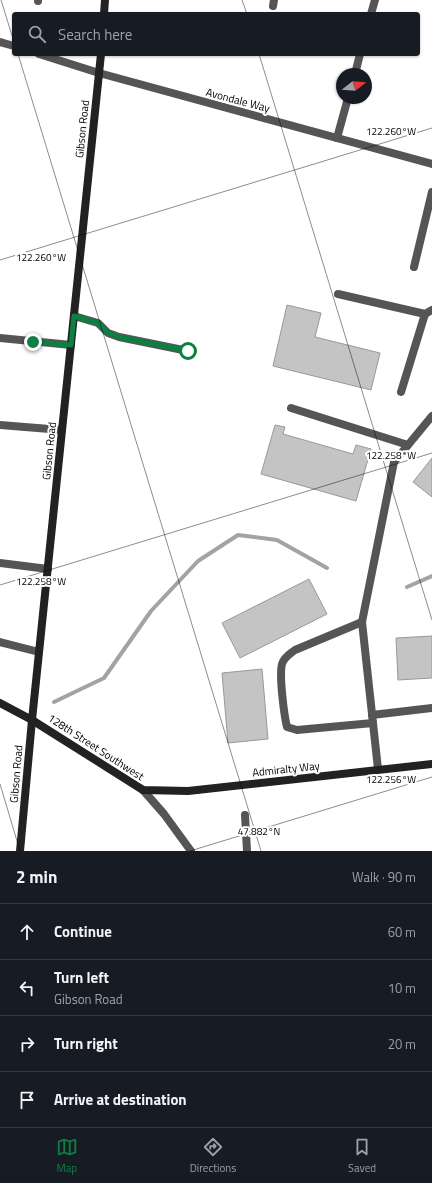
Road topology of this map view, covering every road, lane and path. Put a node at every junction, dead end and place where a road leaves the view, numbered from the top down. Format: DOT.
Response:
graph roads {
  1 [pos="105,0"];
  2 [pos="375,0"];
  3 [pos="104,12"];
  4 [pos="372,12"];
  5 [pos="0,42"];
  6 [pos="12,45"];
  7 [pos="45,56"];
  8 [pos="101,56"];
  9 [pos="360,56"];
  10 [pos="356,68"];
  11 [pos="99,73"];
  12 [pos="346,104"];
  13 [pos="337,138"];
  14 [pos="432,164"];
  15 [pos="432,192"];
  16 [pos="414,267"];
  17 [pos="338,294"];
  18 [pos="428,312"];
  19 [pos="74,316"];
  20 [pos="0,338"];
  21 [pos="71,345"];
  22 [pos="188,351"];
  23 [pos="401,392"];
  24 [pos="291,408"];
  25 [pos="432,416"];
  26 [pos="0,424"];
  27 [pos="62,430"];
  28 [pos="408,445"];
  29 [pos="0,563"];
  30 [pos="48,569"];
  31 [pos="362,622"];
  32 [pos="0,642"];
  33 [pos="39,652"];
  34 [pos="0,703"];
  35 [pos="432,708"];
  36 [pos="373,719"];
  37 [pos="32,720"];
  38 [pos="432,764"];
  39 [pos="378,769"];
  40 [pos="143,790"];
  41 [pos="245,815"];
  42 [pos="20,851"];
  43 [pos="190,851"];
  44 [pos="247,851"];
  1 -- 3 [label="street"];
  2 -- 4 [label="street"];
  5 -- 6 [label="street"];
  7 -- 11 [label="street, Avondale Way"];
  8 -- 11 [label="street, Gibson Road"];
  9 -- 10 [label="street"];
  11 -- 13 [label="street, Avondale Way"];
  11 -- 19 [label="street, Gibson Road"];
  12 -- 13 [label="street"];
  13 -- 14 [label="street, Avondale Way"];
  15 -- 16 [label="street"];
  17 -- 18 [label="street"];
  18 -- 23 [label="street"];
  19 -- 21 [label="street, Gibson Road"];
  19 -- 22 [label="street"];
  20 -- 21 [label="street"];
  21 -- 27 [label="street, Gibson Road"];
  24 -- 28 [label="street"];
  25 -- 28 [label="street"];
  26 -- 27 [label="street"];
  27 -- 30 [label="street, Gibson Road"];
  28 -- 31 [label="street"];
  29 -- 30 [label="street"];
  30 -- 33 [label="street, Gibson Road"];
  31 -- 36 [label="street"];
  31 -- 36 [label="street"];
  32 -- 33 [label="street"];
  33 -- 37 [label="street, Gibson Road"];
  34 -- 37 [label="street"];
  35 -- 36 [label="street"];
  36 -- 39 [label="street"];
  37 -- 40 [label="street, 128th Street Southwest"];
  37 -- 42 [label="street, Gibson Road"];
  38 -- 39 [label="street, Admiralty Way"];
  39 -- 40 [label="street, Admiralty Way"];
  40 -- 43 [label="street, 128th Street Southwest"];
  41 -- 44 [label="street"];
}
